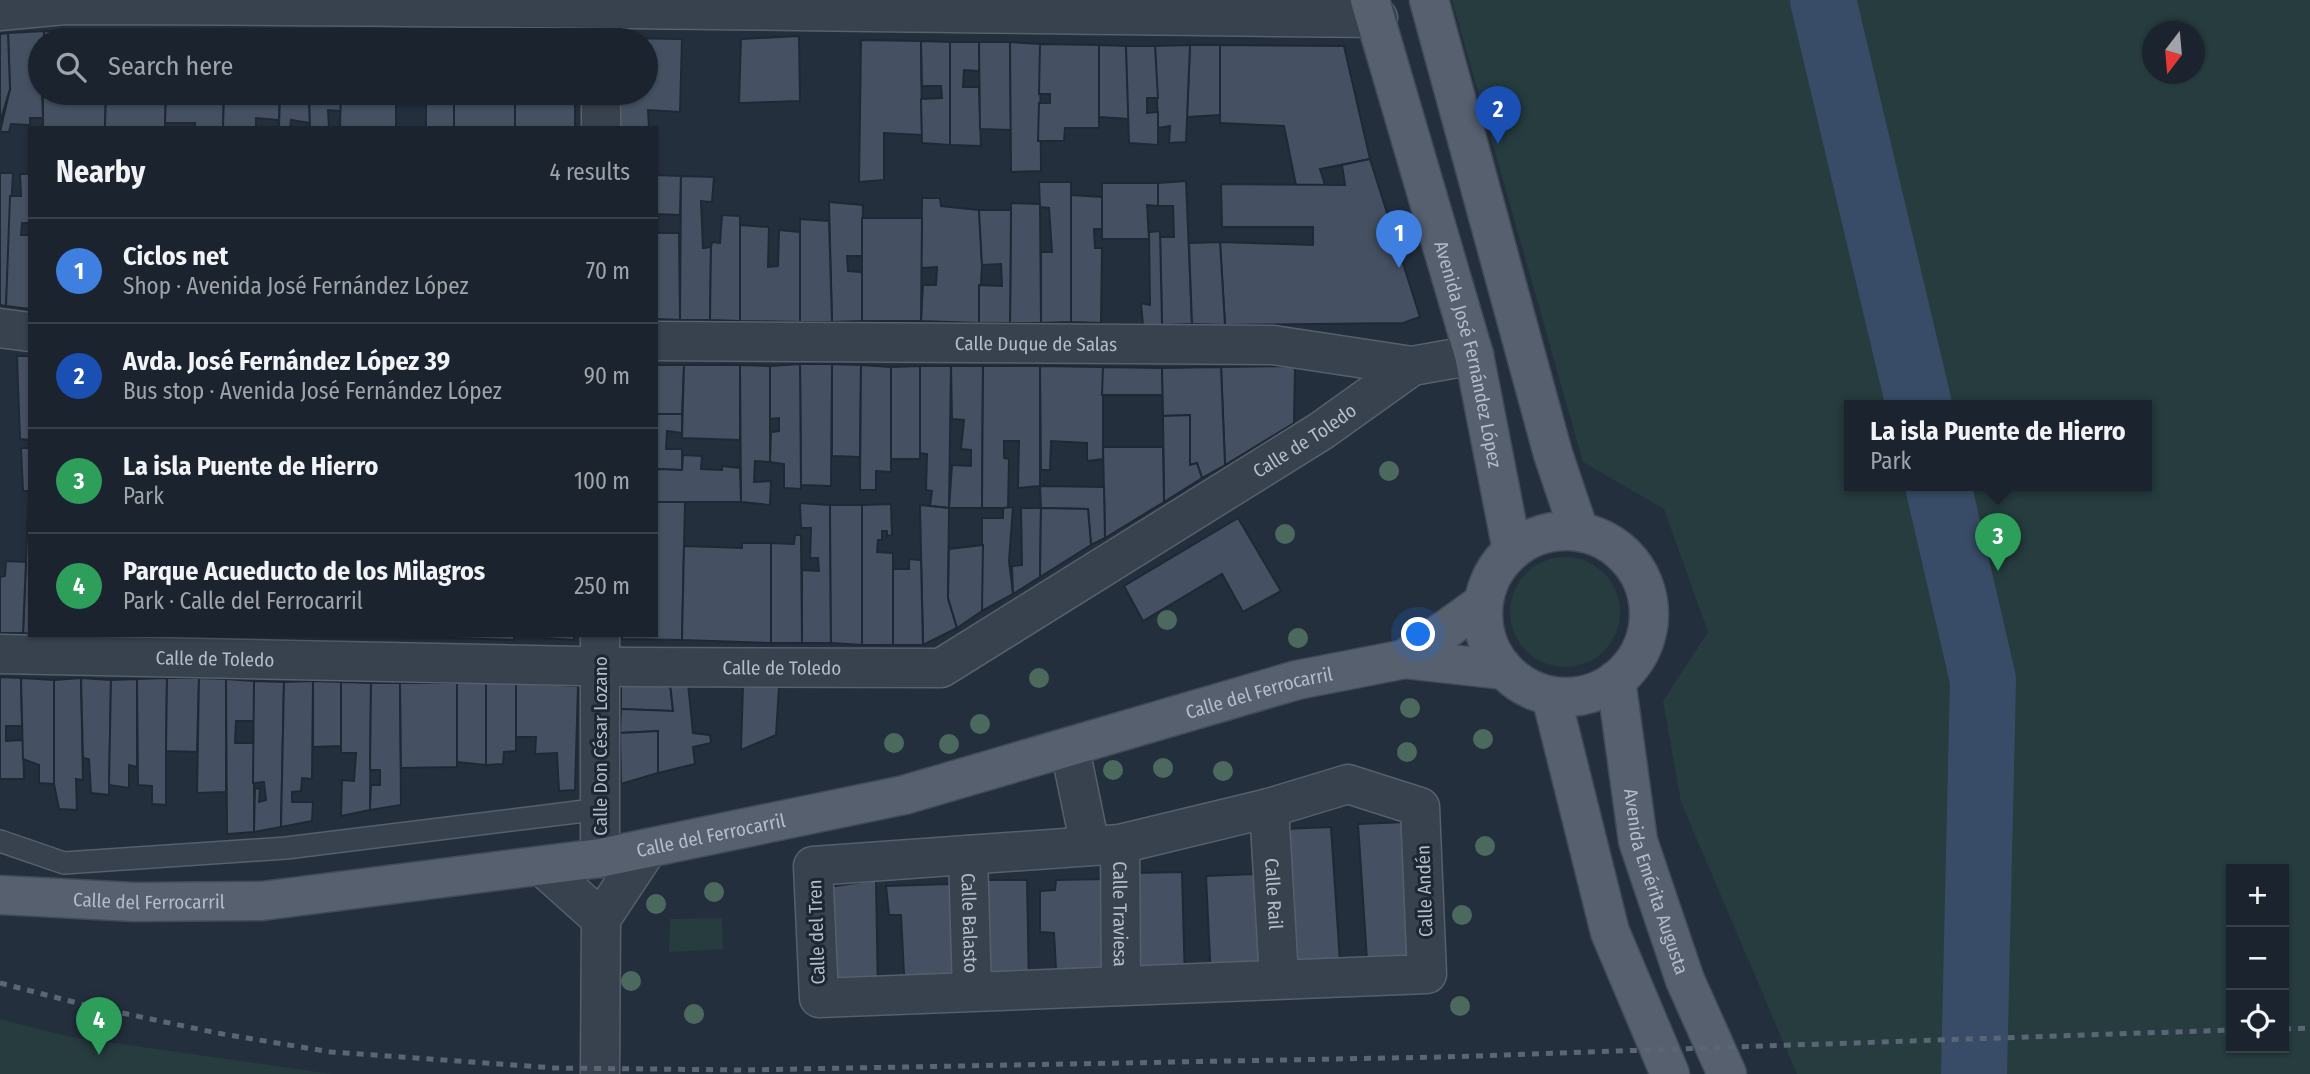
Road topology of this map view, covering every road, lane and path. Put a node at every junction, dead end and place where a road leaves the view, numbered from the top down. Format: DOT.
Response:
graph roads {
  1 [pos="1429,0"];
  2 [pos="63,2"];
  3 [pos="542,3"];
  4 [pos="720,6"];
  5 [pos="868,6"];
  6 [pos="1050,7"];
  7 [pos="1374,9"];
  8 [pos="0,10"];
  9 [pos="600,25"];
  10 [pos="600,105"];
  11 [pos="601,126"];
  12 [pos="0,328"];
  13 [pos="28,331"];
  14 [pos="658,341"];
  15 [pos="1474,355"];
  16 [pos="1412,366"];
  17 [pos="1579,531"];
  18 [pos="1512,550"];
  19 [pos="1483,603"];
  20 [pos="600,651"];
  21 [pos="0,654"];
  22 [pos="1405,659"];
  23 [pos="1504,670"];
  24 [pos="1616,680"];
  25 [pos="1551,696"];
  26 [pos="1070,749"];
  27 [pos="1269,808"];
  28 [pos="601,809"];
  29 [pos="0,841"];
  30 [pos="1105,845"];
  31 [pos="648,848"];
  32 [pos="968,855"];
  33 [pos="600,858"];
  34 [pos="541,866"];
  35 [pos="0,895"];
  36 [pos="601,919"];
  37 [pos="1279,978"];
  38 [pos="1121,984"];
  39 [pos="972,991"];
  40 [pos="600,1074"];
  41 [pos="1670,1074"];
  42 [pos="1727,1074"];
  1 -- 17 [label="main road"];
  2 -- 3 [label="street"];
  2 -- 8 [label="street"];
  3 -- 9 [label="street"];
  4 -- 5 [label="street"];
  4 -- 9 [label="street"];
  5 -- 6 [label="street"];
  6 -- 7 [label="street"];
  7 -- 15 [label="main road, Avenida José Fernández López"];
  10 -- 11 [label="street"];
  12 -- 13 [label="street"];
  14 -- 16 [label="street, Calle Duque de Salas"];
  15 -- 16 [label="street, Calle de Toledo"];
  15 -- 18 [label="main road, Avenida José Fernández López"];
  16 -- 20 [label="street, Calle de Toledo"];
  17 -- 18 [label="main road"];
  17 -- 24 [label="main road"];
  18 -- 19 [label="main road"];
  19 -- 22 [label="main road, Calle del Ferrocarril"];
  19 -- 23 [label="main road"];
  20 -- 21 [label="street, Calle de Toledo"];
  20 -- 28 [label="street, Calle Don César Lozano"];
  22 -- 23 [label="main road, Calle del Ferrocarril"];
  22 -- 26 [label="main road, Calle del Ferrocarril"];
  23 -- 25 [label="main road"];
  24 -- 25 [label="main road"];
  24 -- 42 [label="main road, Avenida Emérita Augusta"];
  25 -- 41 [label="main road"];
  26 -- 30 [label="street, Calle Traviesa"];
  26 -- 31 [label="main road, Calle del Ferrocarril"];
  27 -- 30 [label="street"];
  27 -- 37 [label="street, Calle Rail"];
  27 -- 37 [label="street, Calle Andén"];
  28 -- 29 [label="lane"];
  28 -- 33 [label="street, Calle Don César Lozano"];
  30 -- 32 [label="street"];
  30 -- 38 [label="street, Calle Traviesa"];
  31 -- 33 [label="main road, Calle del Ferrocarril"];
  31 -- 36 [label="street"];
  32 -- 39 [label="street, Calle Balasto"];
  32 -- 39 [label="street, Calle del Tren"];
  33 -- 34 [label="main road, Calle del Ferrocarril"];
  34 -- 35 [label="main road, Calle del Ferrocarril"];
  34 -- 36 [label="street"];
  36 -- 40 [label="street"];
  37 -- 38 [label="street"];
  38 -- 39 [label="street"];
}
